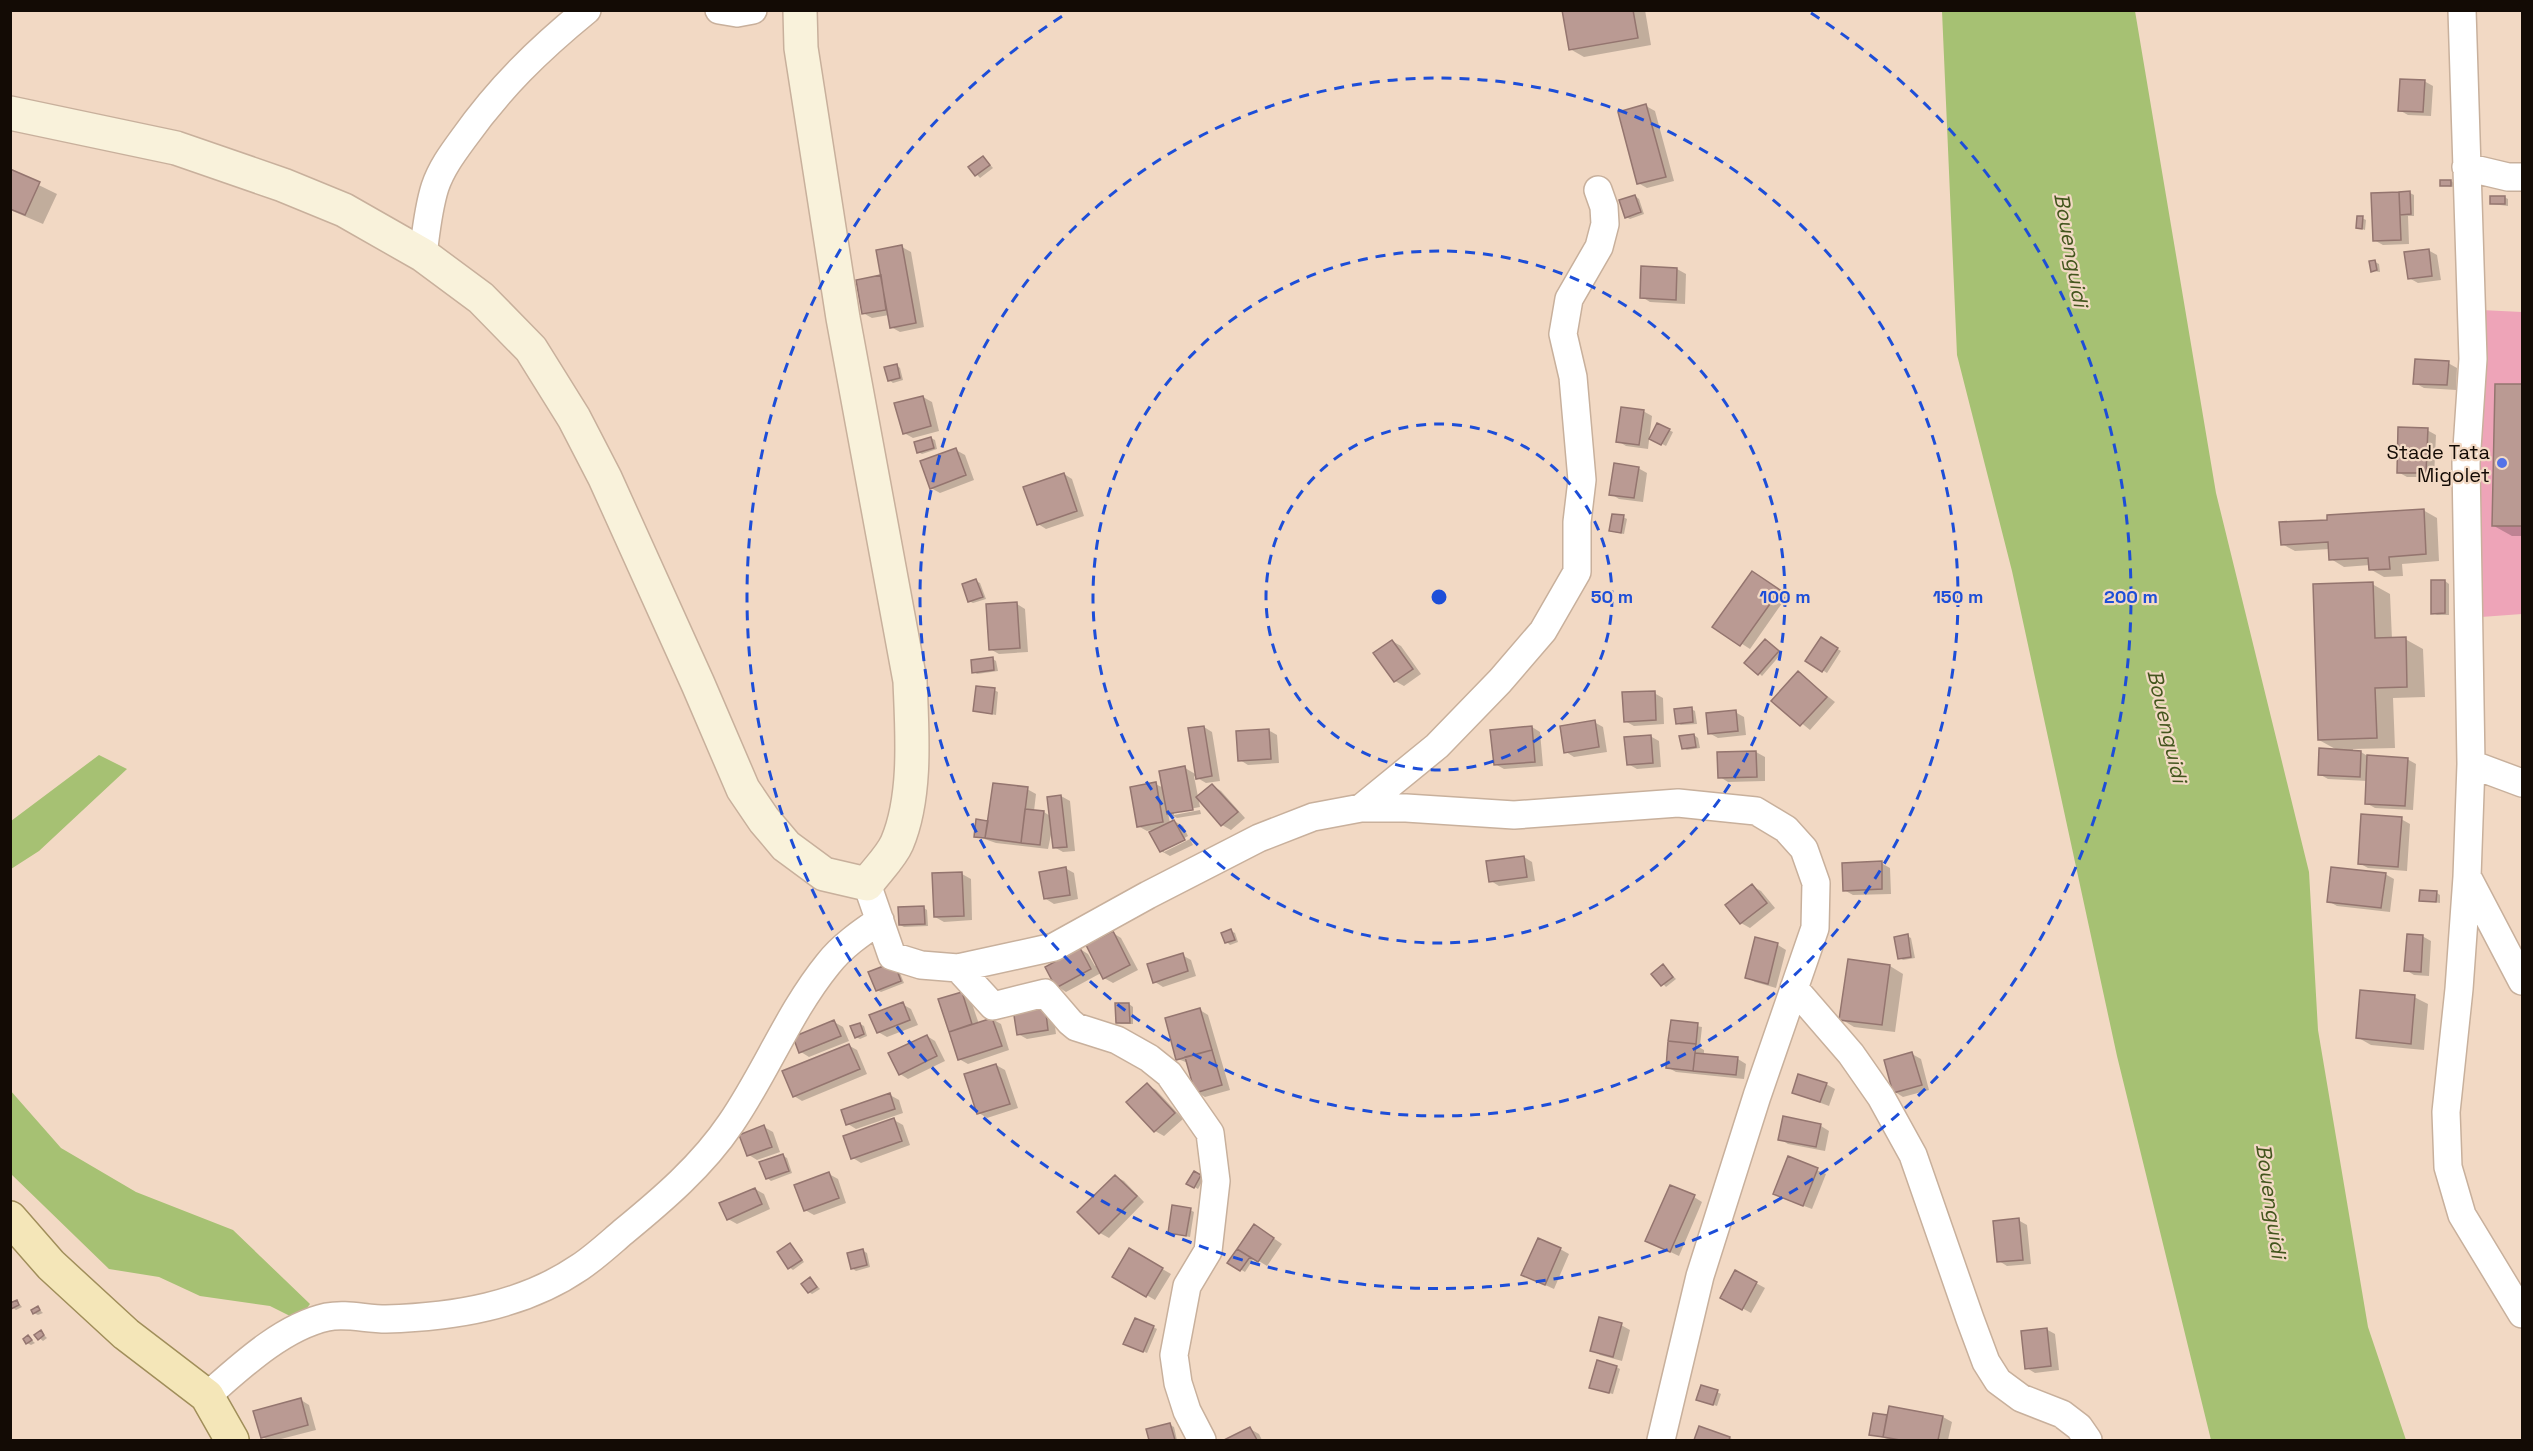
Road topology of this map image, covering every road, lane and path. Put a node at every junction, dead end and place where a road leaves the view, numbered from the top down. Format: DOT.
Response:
graph roads {
  1 [pos="587,10"];
  2 [pos="719,10"];
  3 [pos="753,10"];
  4 [pos="800,10"];
  5 [pos="2462,10"];
  6 [pos="10,112"];
  7 [pos="2466,167"];
  8 [pos="2523,177"];
  9 [pos="1598,190"];
  10 [pos="423,255"];
  11 [pos="2471,764"];
  12 [pos="2523,783"];
  13 [pos="1361,808"];
  14 [pos="2467,877"];
  15 [pos="867,884"];
  16 [pos="880,920"];
  17 [pos="958,969"];
  18 [pos="2523,981"];
  19 [pos="1794,988"];
  20 [pos="10,1218"];
  21 [pos="2523,1314"];
  22 [pos="207,1396"];
  23 [pos="232,1440"];
  24 [pos="1202,1440"];
  25 [pos="1661,1440"];
  26 [pos="2088,1440"];
  1 -- 10 [label="street"];
  2 -- 3 [label="street"];
  4 -- 15 [label="main road"];
  5 -- 7 [label="street"];
  6 -- 10 [label="main road"];
  7 -- 8 [label="street"];
  7 -- 11 [label="street"];
  9 -- 13 [label="street"];
  10 -- 15 [label="main road"];
  11 -- 12 [label="street"];
  11 -- 14 [label="street"];
  13 -- 17 [label="street"];
  13 -- 19 [label="street"];
  14 -- 18 [label="street"];
  14 -- 21 [label="street"];
  15 -- 16 [label="street"];
  16 -- 17 [label="street"];
  16 -- 22 [label="street"];
  17 -- 24 [label="street"];
  19 -- 25 [label="street"];
  19 -- 26 [label="street"];
  20 -- 22 [label="main road"];
  22 -- 23 [label="main road"];
}
